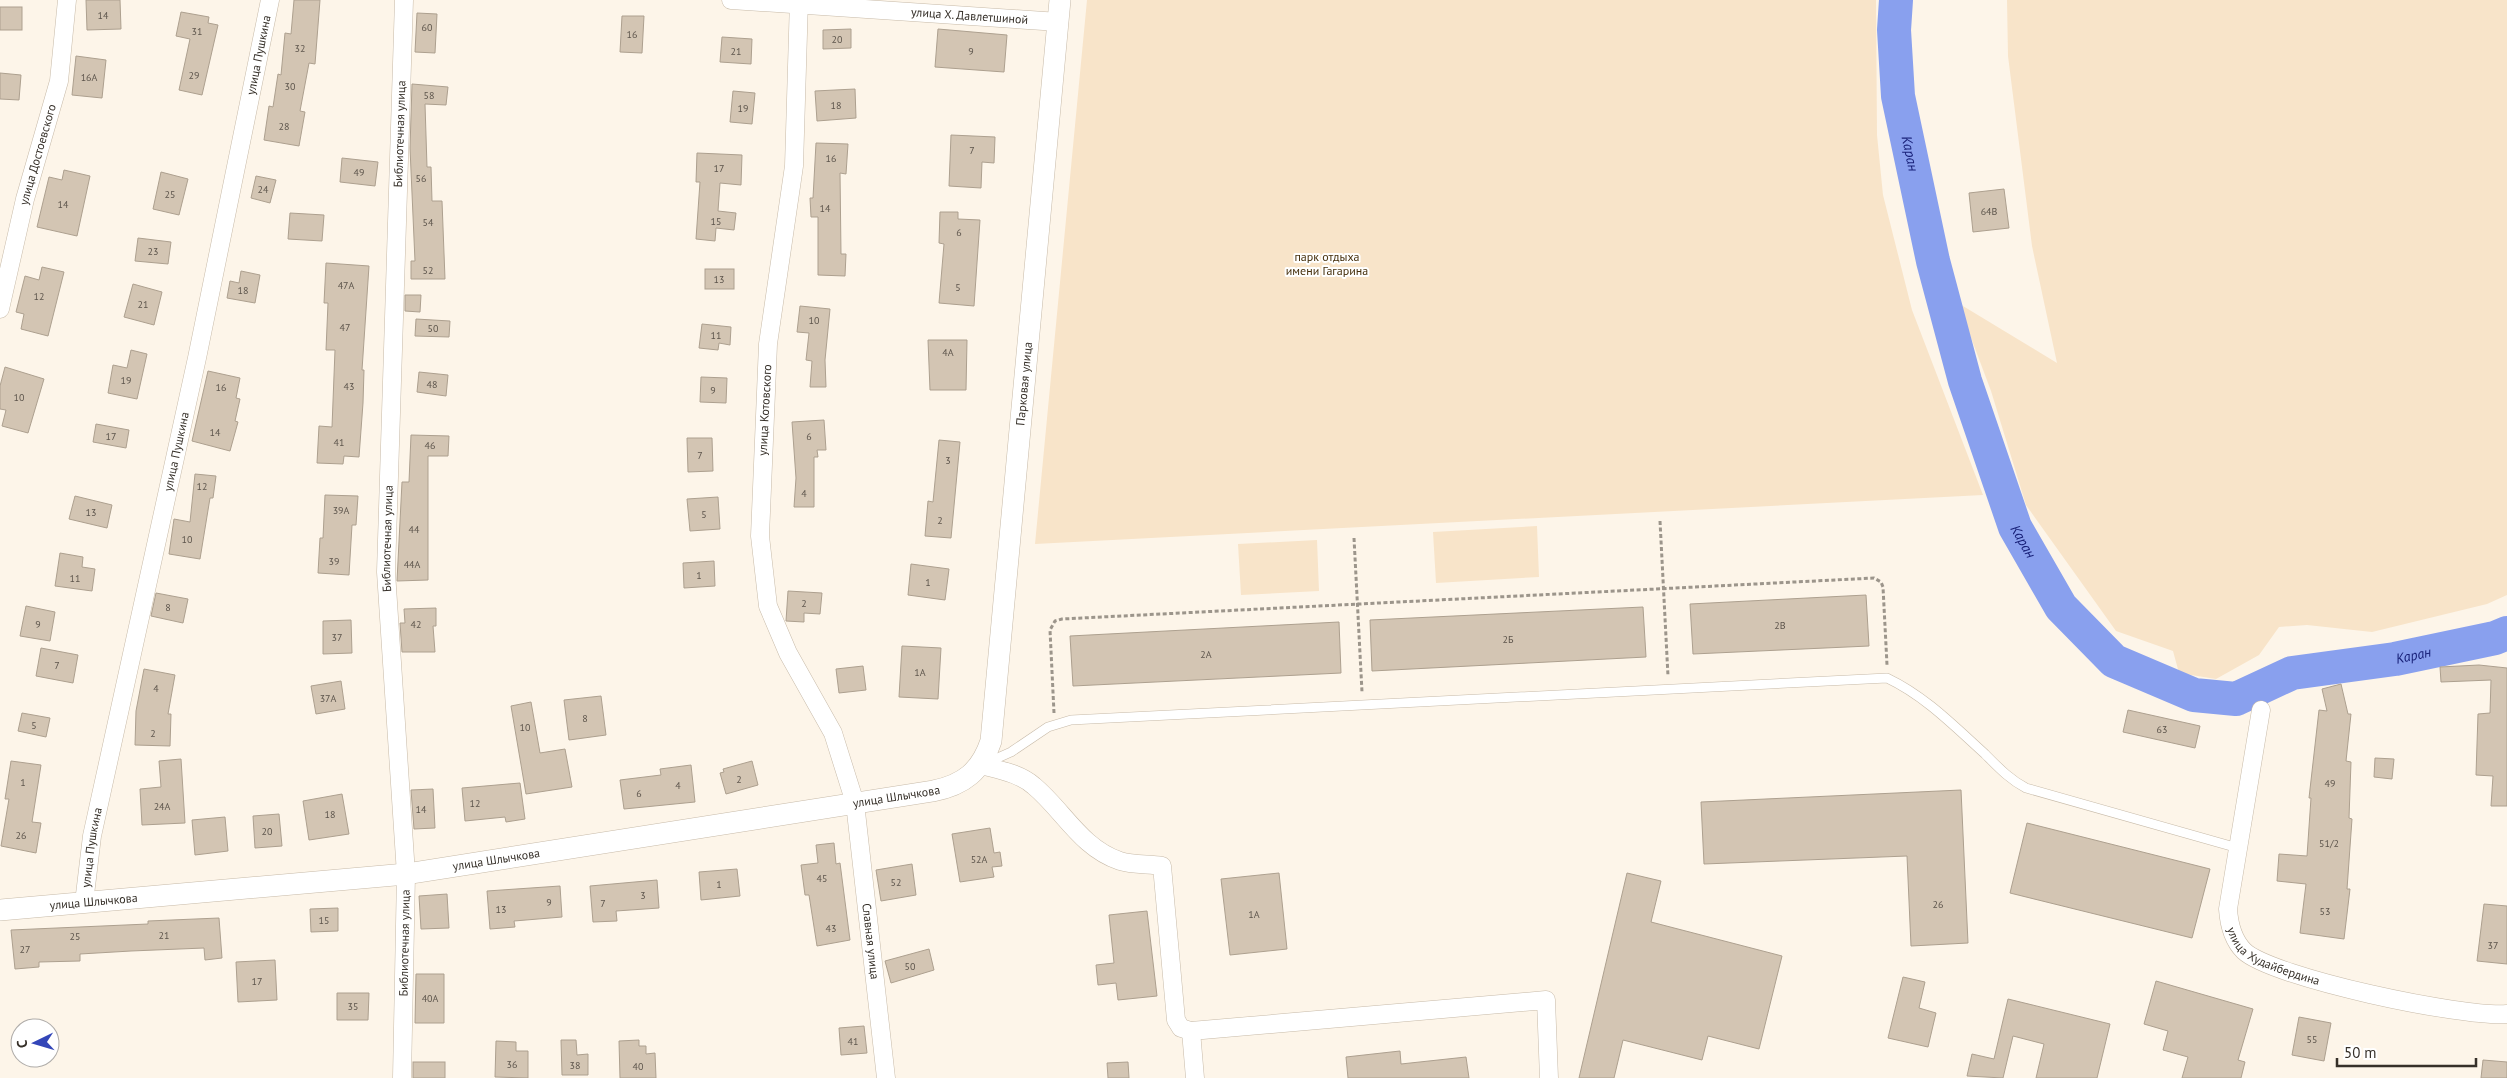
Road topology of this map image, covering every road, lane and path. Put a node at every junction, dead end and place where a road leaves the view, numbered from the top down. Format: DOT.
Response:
graph roads {
  1 [pos="67,0"];
  2 [pos="270,0"];
  3 [pos="404,0"];
  4 [pos="731,0"];
  5 [pos="1060,0"];
  6 [pos="799,3"];
  7 [pos="1059,22"];
  8 [pos="0,309"];
  9 [pos="1660,521"];
  10 [pos="1354,538"];
  11 [pos="1663,588"];
  12 [pos="1357,604"];
  13 [pos="1887,678"];
  14 [pos="1668,689"];
  15 [pos="1362,705"];
  16 [pos="2261,710"];
  17 [pos="1055,724"];
  18 [pos="981,765"];
  19 [pos="855,803"];
  20 [pos="2238,848"];
  21 [pos="406,874"];
  22 [pos="84,904"];
  23 [pos="0,910"];
  24 [pos="2507,1014"];
  25 [pos="1191,1031"];
  26 [pos="402,1078"];
  27 [pos="886,1078"];
  28 [pos="1194,1078"];
  29 [pos="1549,1078"];
  1 -- 8 [label="street, улица Достоевского"];
  2 -- 22 [label="street, улица Пушкина"];
  3 -- 21 [label="street, Библиотечная улица"];
  4 -- 6 [label="street, улица Х. Давлетшиной"];
  5 -- 7 [label="street, Парковая улица"];
  6 -- 7 [label="street, улица Х. Давлетшиной"];
  6 -- 19 [label="street, улица Котовского"];
  7 -- 18 [label="street, Парковая улица"];
  9 -- 11 [label="path"];
  10 -- 12 [label="path"];
  11 -- 12 [label="path"];
  11 -- 13 [label="path"];
  11 -- 14 [label="path"];
  12 -- 15 [label="path"];
  12 -- 17 [label="path"];
  13 -- 14 [label="lane"];
  13 -- 20 [label="lane"];
  14 -- 15 [label="lane"];
  15 -- 17 [label="lane"];
  16 -- 20 [label="street, улица Худайбердина"];
  17 -- 18 [label="lane"];
  18 -- 19 [label="street, улица Шлычкова"];
  18 -- 25 [label="street"];
  19 -- 21 [label="street, улица Шлычкова"];
  19 -- 27 [label="street, Славная улица"];
  20 -- 24 [label="street, улица Худайбердина"];
  21 -- 22 [label="street, улица Шлычкова"];
  21 -- 26 [label="street, Библиотечная улица"];
  22 -- 23 [label="street, улица Шлычкова"];
  25 -- 28 [label="street"];
  25 -- 29 [label="street"];
}
